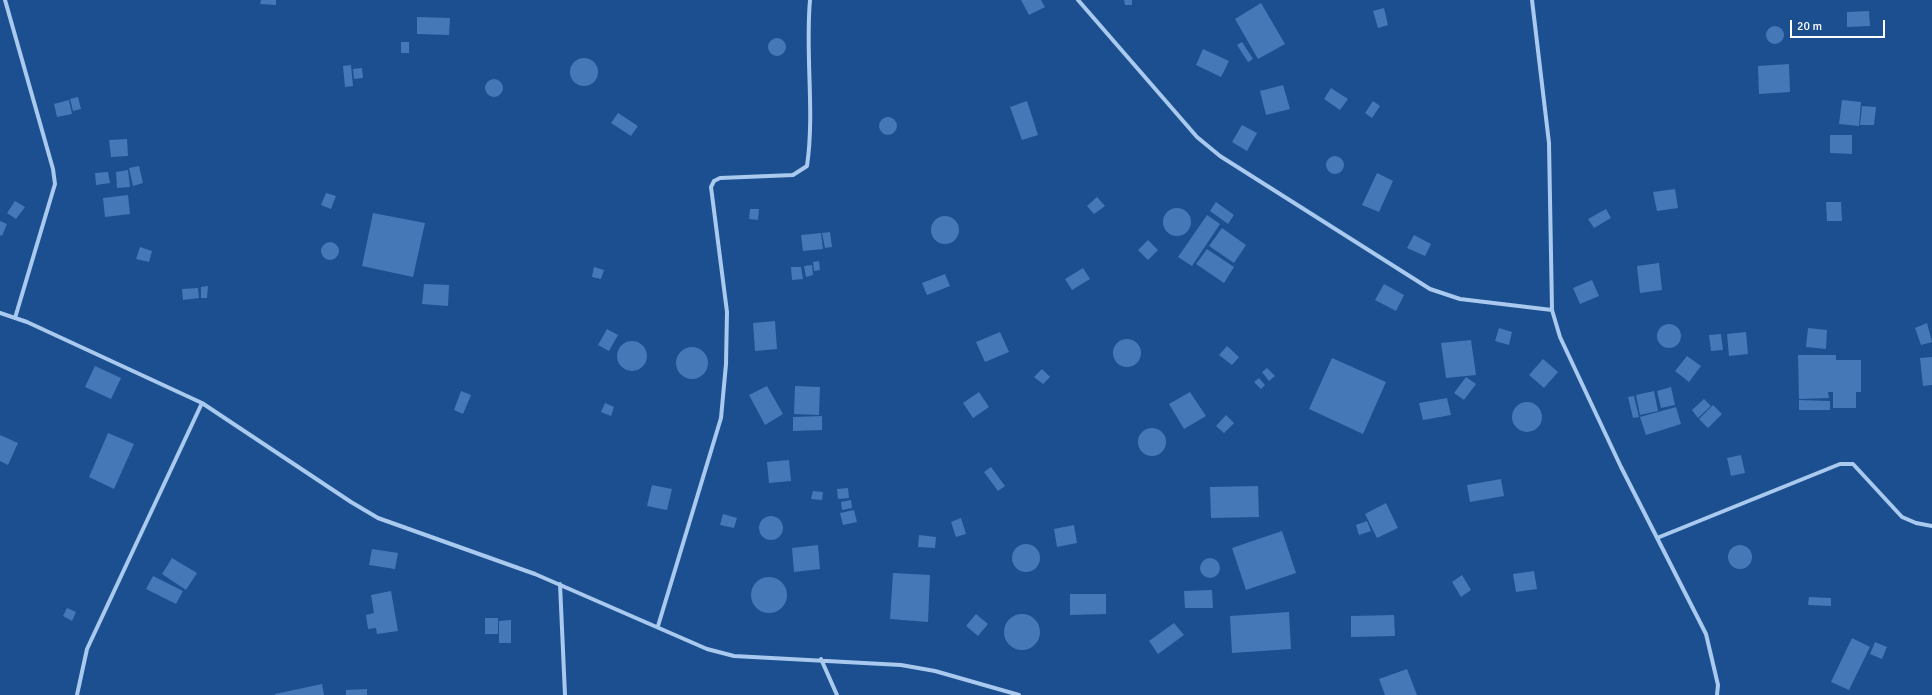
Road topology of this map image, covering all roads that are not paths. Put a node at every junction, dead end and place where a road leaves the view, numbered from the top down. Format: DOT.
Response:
graph roads {
  1 [pos="5,0"];
  2 [pos="810,0"];
  3 [pos="1078,0"];
  4 [pos="1532,0"];
  5 [pos="1552,310"];
  6 [pos="0,314"];
  7 [pos="15,318"];
  8 [pos="202,403"];
  9 [pos="1932,526"];
  10 [pos="1657,538"];
  11 [pos="560,584"];
  12 [pos="658,626"];
  13 [pos="821,659"];
  14 [pos="77,695"];
  15 [pos="565,695"];
  16 [pos="838,695"];
  17 [pos="1020,695"];
  18 [pos="1717,695"];
  1 -- 7 [label="street"];
  2 -- 12 [label="street"];
  3 -- 5 [label="street"];
  4 -- 5 [label="street"];
  5 -- 10 [label="street"];
  6 -- 7 [label="street"];
  7 -- 8 [label="street"];
  8 -- 11 [label="street"];
  8 -- 14 [label="street"];
  9 -- 10 [label="street"];
  10 -- 18 [label="street"];
  11 -- 12 [label="street"];
  11 -- 15 [label="street"];
  12 -- 13 [label="street"];
  13 -- 16 [label="street"];
  13 -- 17 [label="street"];
}
